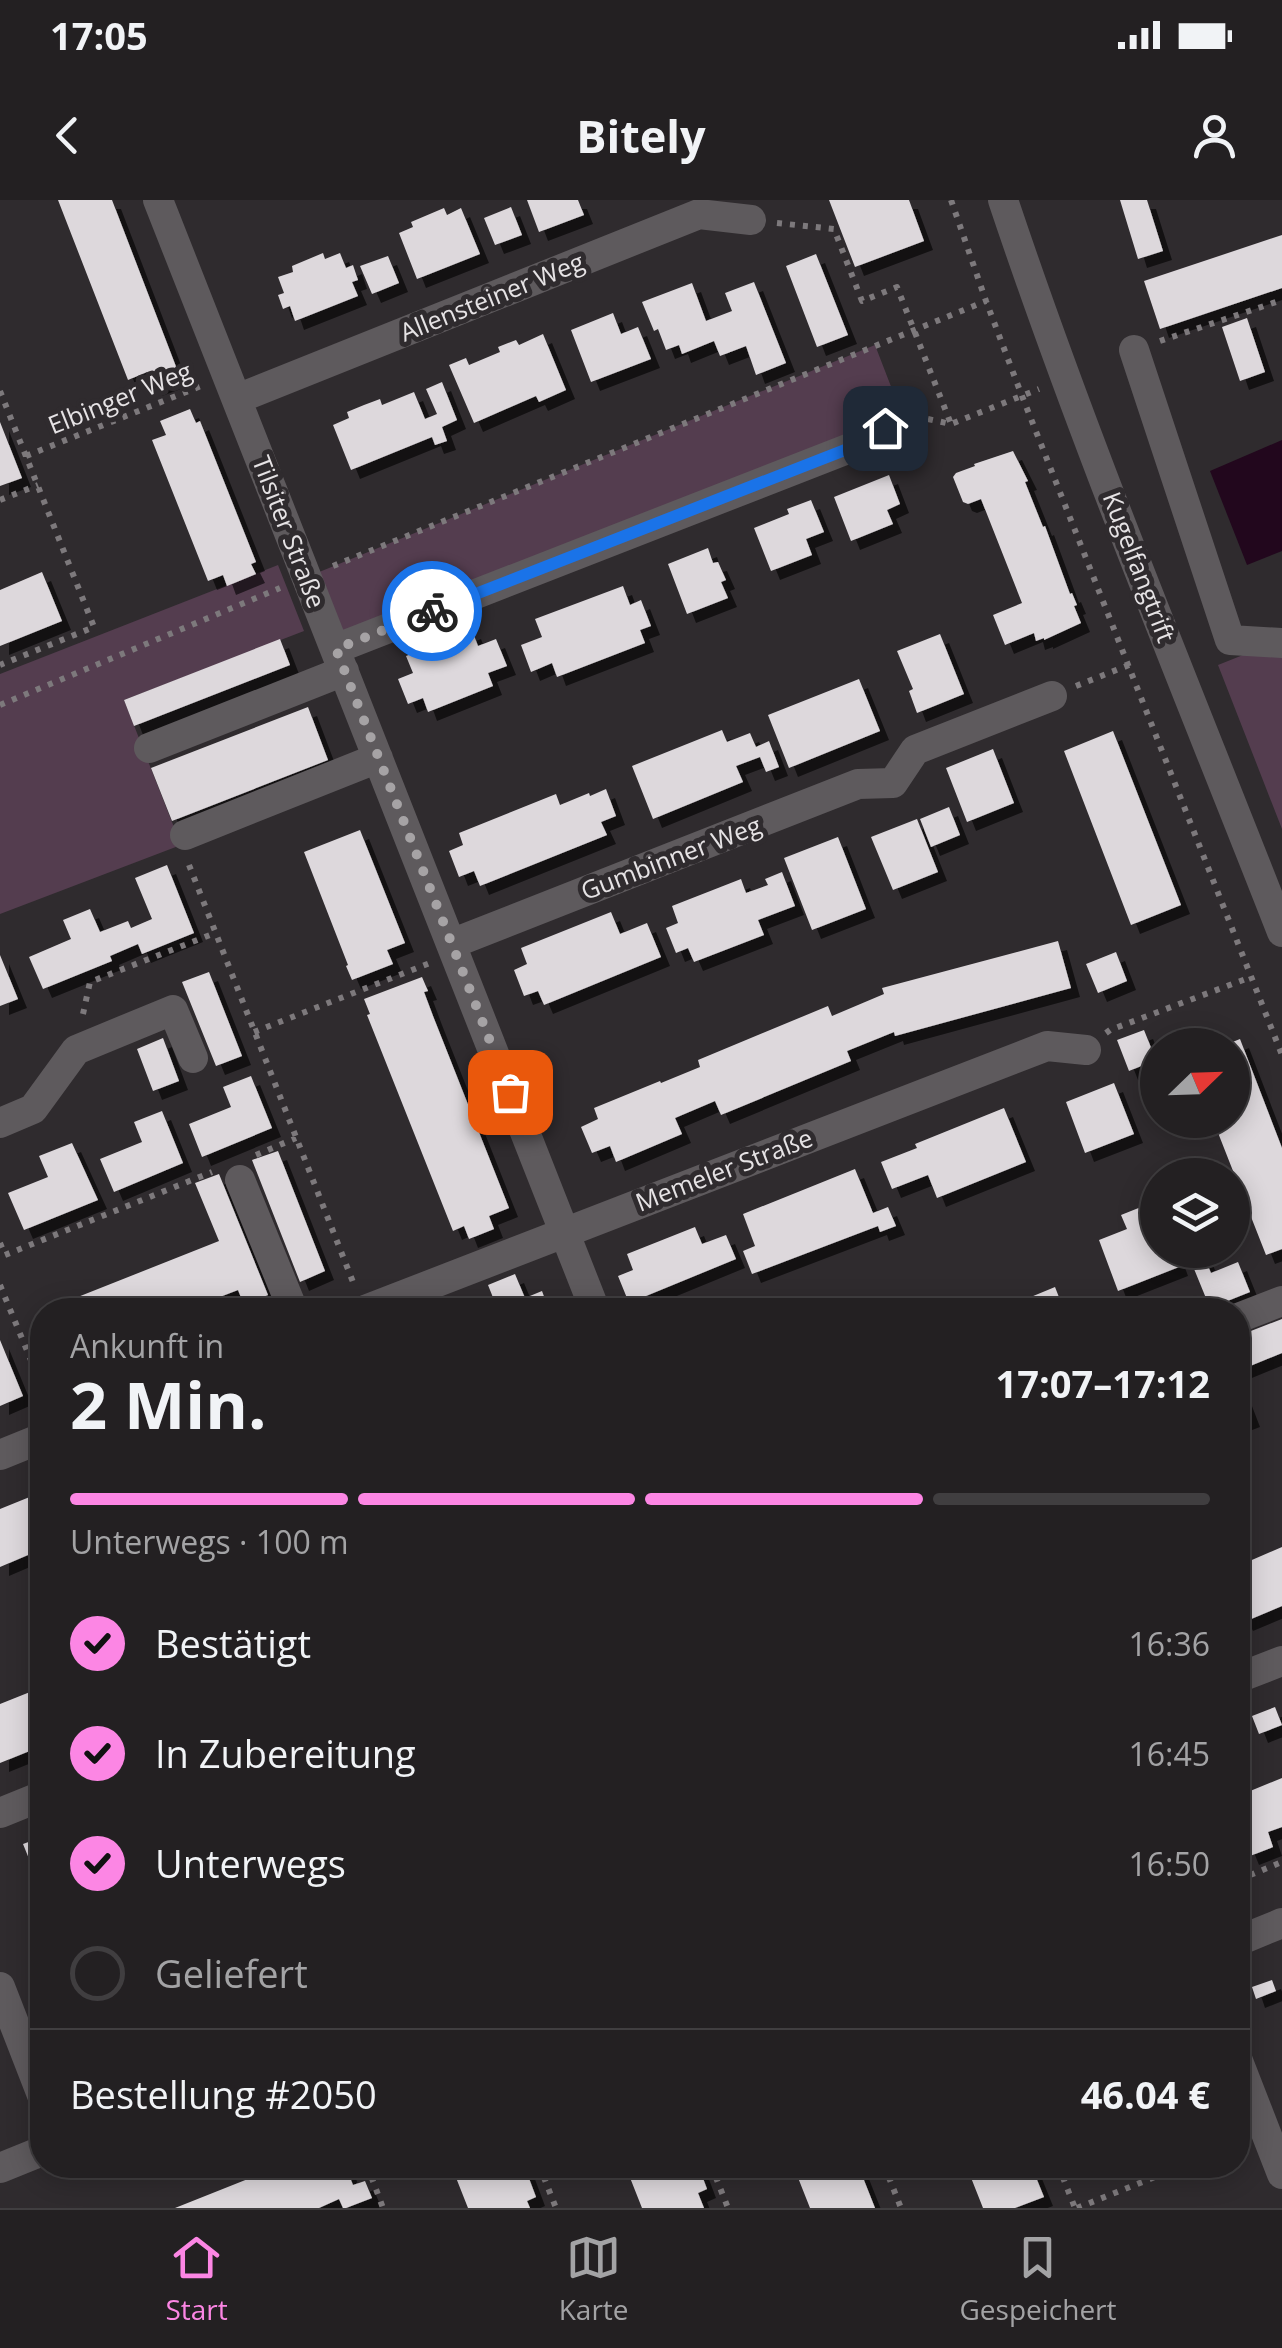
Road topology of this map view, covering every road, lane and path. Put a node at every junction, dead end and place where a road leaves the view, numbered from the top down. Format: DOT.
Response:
graph roads {
  1 [pos="158,200"];
  2 [pos="951,200"];
  3 [pos="1003,200"];
  4 [pos="750,220"];
  5 [pos="1282,300"];
  6 [pos="986,301"];
  7 [pos="913,329"];
  8 [pos="1134,350"];
  9 [pos="1066,378"];
  10 [pos="232,387"];
  11 [pos="0,391"];
  12 [pos="1022,396"];
  13 [pos="902,414"];
  14 [pos="951,424"];
  15 [pos="26,456"];
  16 [pos="38,485"];
  17 [pos="0,500"];
  18 [pos="307,577"];
  19 [pos="1282,643"];
  20 [pos="340,660"];
  21 [pos="0,665"];
  22 [pos="1129,665"];
  23 [pos="1052,696"];
  24 [pos="0,705"];
  25 [pos="149,748"];
  26 [pos="378,758"];
  27 [pos="187,850"];
  28 [pos="1282,932"];
  29 [pos="216,933"];
  30 [pos="453,948"];
  31 [pos="1251,977"];
  32 [pos="254,1032"];
  33 [pos="76,1050"];
  34 [pos="1086,1050"];
  35 [pos="1282,1055"];
  36 [pos="193,1058"];
  37 [pos="0,1123"];
  38 [pos="296,1138"];
  39 [pos="235,1169"];
  40 [pos="564,1232"];
  41 [pos="0,1242"];
  42 [pos="2,1256"];
  43 [pos="0,1285"];
  44 [pos="288,1298"];
  45 [pos="360,1298"];
  46 [pos="370,1298"];
  47 [pos="590,1298"];
  48 [pos="1282,1301"];
  49 [pos="1250,1313"];
  50 [pos="30,1358"];
  51 [pos="30,1443"];
  52 [pos="0,1454"];
  53 [pos="1282,1661"];
  54 [pos="1250,1673"];
  55 [pos="30,1801"];
  56 [pos="0,1813"];
  57 [pos="1282,1862"];
  58 [pos="1250,1875"];
  59 [pos="1282,1923"];
  60 [pos="1250,1936"];
  61 [pos="0,1987"];
  62 [pos="30,2064"];
  63 [pos="1250,2092"];
  64 [pos="30,2156"];
  65 [pos="0,2168"];
  66 [pos="1282,2174"];
  67 [pos="371,2178"];
  68 [pos="544,2178"];
  69 [pos="716,2178"];
  70 [pos="889,2178"];
  71 [pos="1063,2178"];
  72 [pos="1152,2178"];
  73 [pos="384,2208"];
  74 [pos="556,2208"];
  75 [pos="728,2208"];
  76 [pos="902,2208"];
  77 [pos="1076,2208"];
  1 -- 10 [label="street, Tilsiter Straße"];
  2 -- 6 [label="path"];
  3 -- 9 [label="street, Kugelfangtrift"];
  4 -- 7 [label="path"];
  4 -- 10 [label="street, Allensteiner Weg"];
  5 -- 8 [label="path"];
  6 -- 7 [label="path"];
  6 -- 12 [label="path"];
  7 -- 14 [label="path"];
  7 -- 18 [label="path"];
  8 -- 19 [label="street"];
  9 -- 12 [label="path"];
  9 -- 28 [label="street, Kugelfangtrift"];
  10 -- 15 [label="path, Elbinger Weg"];
  10 -- 18 [label="street, Tilsiter Straße"];
  11 -- 15 [label="path, Elbinger Weg"];
  12 -- 14 [label="path"];
  12 -- 22 [label="path"];
  13 -- 14 [label="path"];
  13 -- 20 [label="street"];
  15 -- 16 [label="path, Elbinger Weg"];
  16 -- 17 [label="path"];
  16 -- 21 [label="path, Elbinger Weg"];
  18 -- 20 [label="street, Tilsiter Straße"];
  18 -- 24 [label="path"];
  20 -- 25 [label="street"];
  20 -- 26 [label="street, Tilsiter Straße"];
  22 -- 23 [label="path"];
  22 -- 31 [label="path"];
  23 -- 30 [label="street, Gumbinner Weg"];
  26 -- 27 [label="street"];
  26 -- 30 [label="street, Tilsiter Straße"];
  27 -- 29 [label="path"];
  29 -- 32 [label="path"];
  29 -- 33 [label="path"];
  30 -- 32 [label="path"];
  30 -- 40 [label="street, Tilsiter Straße"];
  31 -- 34 [label="path"];
  31 -- 35 [label="path"];
  32 -- 38 [label="path"];
  33 -- 36 [label="street"];
  33 -- 37 [label="street"];
  34 -- 40 [label="street, Memeler Straße"];
  38 -- 39 [label="path"];
  38 -- 45 [label="path"];
  39 -- 42 [label="path"];
  39 -- 44 [label="street"];
  40 -- 46 [label="street, Memeler Straße"];
  40 -- 47 [label="street, Tilsiter Straße"];
  41 -- 42 [label="path"];
  43 -- 50 [label="path"];
  48 -- 49 [label="street"];
  51 -- 52 [label="street"];
  53 -- 54 [label="street"];
  55 -- 56 [label="street"];
  57 -- 58 [label="path"];
  59 -- 60 [label="street"];
  61 -- 62 [label="street"];
  63 -- 66 [label="street"];
  64 -- 65 [label="street"];
  67 -- 73 [label="path"];
  68 -- 74 [label="path"];
  69 -- 75 [label="path"];
  70 -- 76 [label="path"];
  71 -- 77 [label="path"];
  72 -- 77 [label="path"];
}
